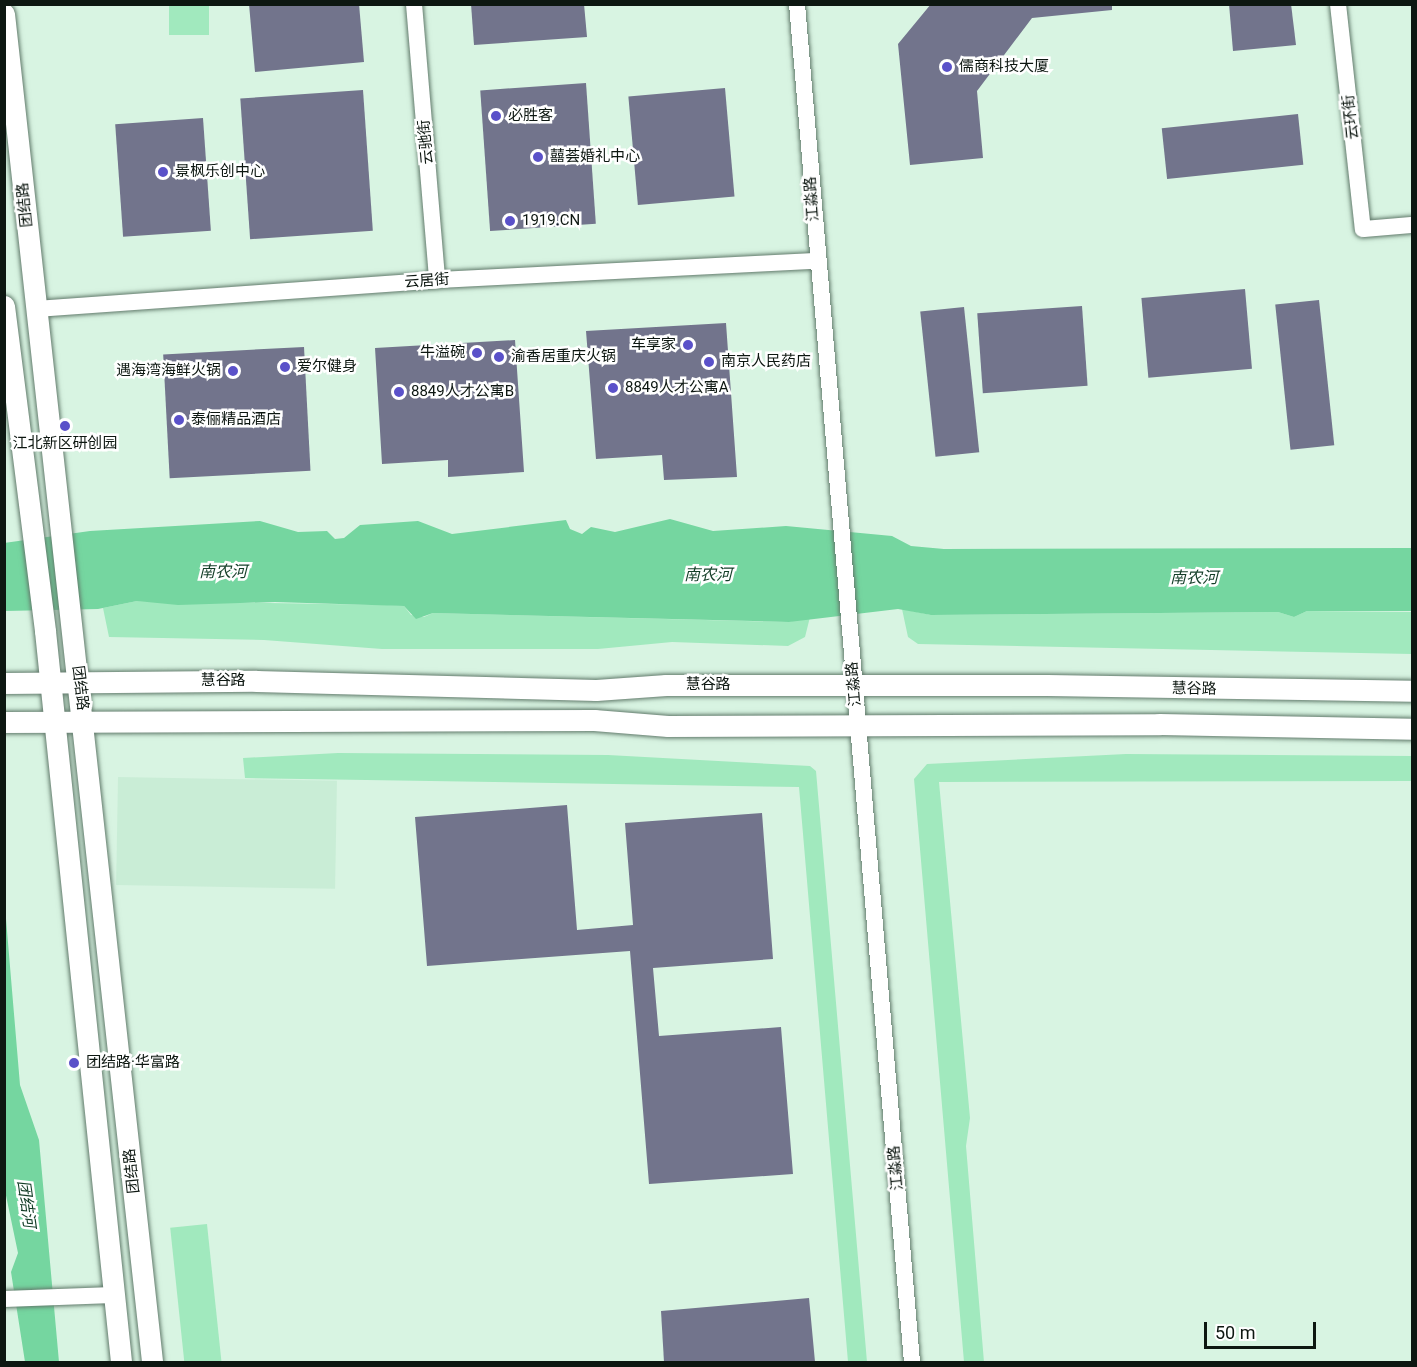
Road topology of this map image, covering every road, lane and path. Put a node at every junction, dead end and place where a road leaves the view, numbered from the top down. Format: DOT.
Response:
graph roads {
  1 [pos="414,4"];
  2 [pos="797,4"];
  3 [pos="1338,4"];
  4 [pos="4,14"];
  5 [pos="1413,225"];
  6 [pos="817,261"];
  7 [pos="437,280"];
  8 [pos="4,306"];
  9 [pos="37,309"];
  10 [pos="80,681"];
  11 [pos="4,683"];
  12 [pos="49,683"];
  13 [pos="853,686"];
  14 [pos="1413,691"];
  15 [pos="5,722"];
  16 [pos="53,722"];
  17 [pos="84,722"];
  18 [pos="858,726"];
  19 [pos="1413,729"];
  20 [pos="113,1295"];
  21 [pos="7,1299"];
  22 [pos="121,1362"];
  23 [pos="152,1362"];
  24 [pos="912,1362"];
  1 -- 7 [label="street, 云驰街"];
  2 -- 6 [label="street, 江淼路"];
  3 -- 5 [label="street, 云环街"];
  4 -- 9 [label="main road, 团结路"];
  6 -- 7 [label="street, 云居街"];
  6 -- 13 [label="street, 江淼路"];
  7 -- 9 [label="street, 云居街"];
  8 -- 12 [label="main road, 团结路"];
  9 -- 10 [label="main road, 团结路"];
  10 -- 12 [label="main road, 慧谷路"];
  10 -- 13 [label="main road, 慧谷路"];
  10 -- 17 [label="main road, 团结路"];
  11 -- 12 [label="main road, 慧谷路"];
  12 -- 16 [label="main road, 团结路"];
  13 -- 14 [label="main road, 慧谷路"];
  13 -- 18 [label="street, 江淼路"];
  15 -- 16 [label="main road"];
  16 -- 17 [label="main road"];
  16 -- 20 [label="main road, 团结路"];
  17 -- 18 [label="main road"];
  17 -- 23 [label="main road, 团结路"];
  18 -- 19 [label="main road"];
  18 -- 24 [label="street, 江淼路"];
  20 -- 21 [label="street"];
  20 -- 22 [label="main road, 团结路"];
}
